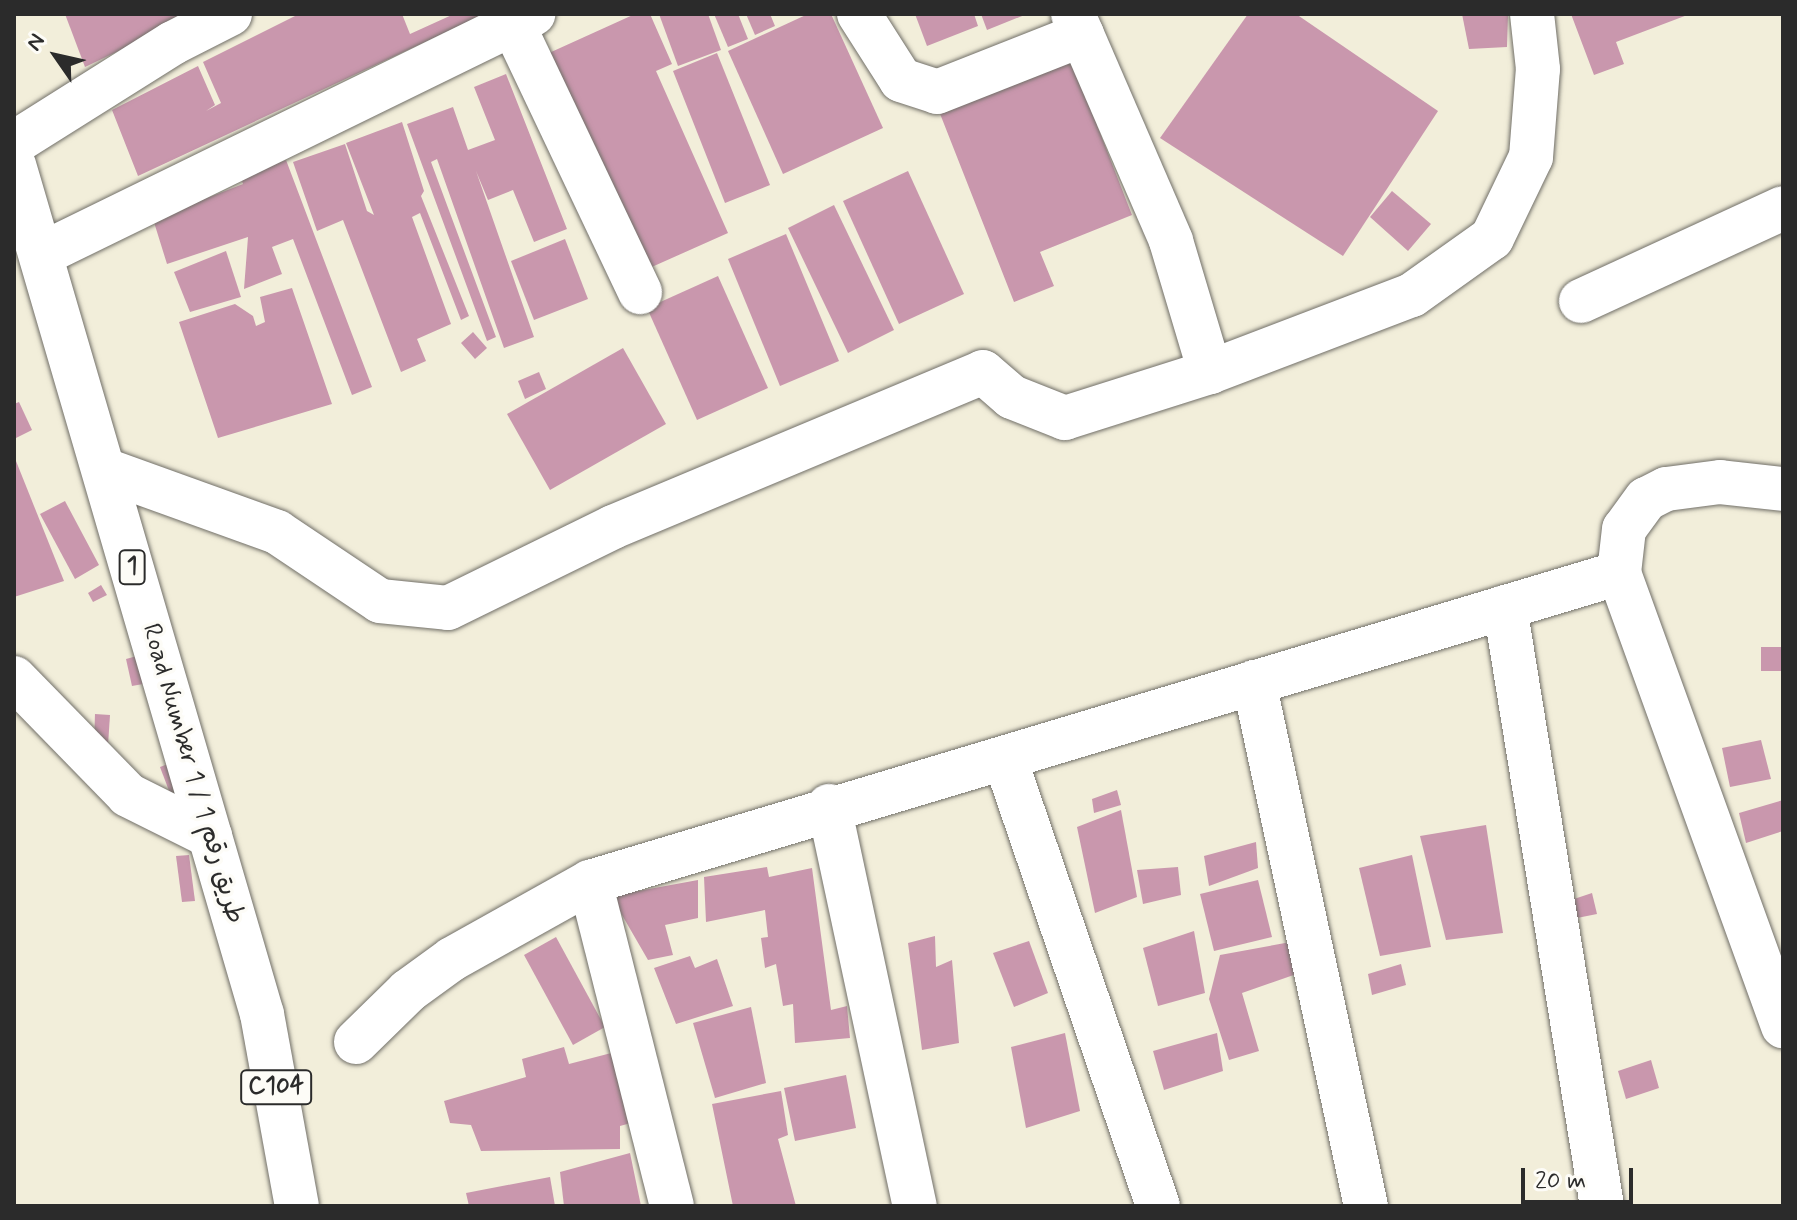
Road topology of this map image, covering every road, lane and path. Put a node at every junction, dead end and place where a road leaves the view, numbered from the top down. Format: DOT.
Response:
graph roads {
  1 [pos="230,14"];
  2 [pos="859,14"];
  3 [pos="1532,14"];
  4 [pos="518,17"];
  5 [pos="1077,24"];
  6 [pos="14,143"];
  7 [pos="14,165"];
  8 [pos="1783,208"];
  9 [pos="42,254"];
  10 [pos="640,292"];
  11 [pos="1581,301"];
  12 [pos="1210,372"];
  13 [pos="105,470"];
  14 [pos="1783,489"];
  15 [pos="1619,573"];
  16 [pos="1505,607"];
  17 [pos="14,678"];
  18 [pos="1254,682"];
  19 [pos="1005,759"];
  20 [pos="829,806"];
  21 [pos="210,836"];
  22 [pos="590,882"];
  23 [pos="248,970"];
  24 [pos="1783,1026"];
  25 [pos="356,1042"];
  26 [pos="297,1206"];
  27 [pos="672,1206"];
  28 [pos="915,1206"];
  29 [pos="1158,1206"];
  30 [pos="1366,1206"];
  31 [pos="1602,1206"];
  1 -- 6 [label="main road"];
  2 -- 5 [label="main road"];
  3 -- 12 [label="main road"];
  4 -- 9 [label="main road"];
  4 -- 10 [label="main road"];
  5 -- 12 [label="main road"];
  7 -- 9 [label="main road, Road Number 1 / طريق رقم 1 / 1"];
  8 -- 11 [label="main road"];
  9 -- 13 [label="main road, Road Number 1 / طريق رقم 1 / 1"];
  12 -- 13 [label="main road"];
  13 -- 21 [label="main road, Road Number 1 / طريق رقم 1 / 1"];
  14 -- 15 [label="main road"];
  15 -- 16 [label="main road"];
  15 -- 24 [label="main road"];
  16 -- 18 [label="main road"];
  16 -- 31 [label="main road"];
  17 -- 21 [label="main road"];
  18 -- 19 [label="main road"];
  18 -- 30 [label="main road"];
  19 -- 20 [label="main road"];
  19 -- 29 [label="main road"];
  20 -- 22 [label="main road"];
  20 -- 28 [label="main road"];
  21 -- 23 [label="main road, Road Number 1 / طريق رقم 1 / 1"];
  22 -- 25 [label="main road"];
  22 -- 27 [label="main road"];
  23 -- 26 [label="main road, C104"];
}
